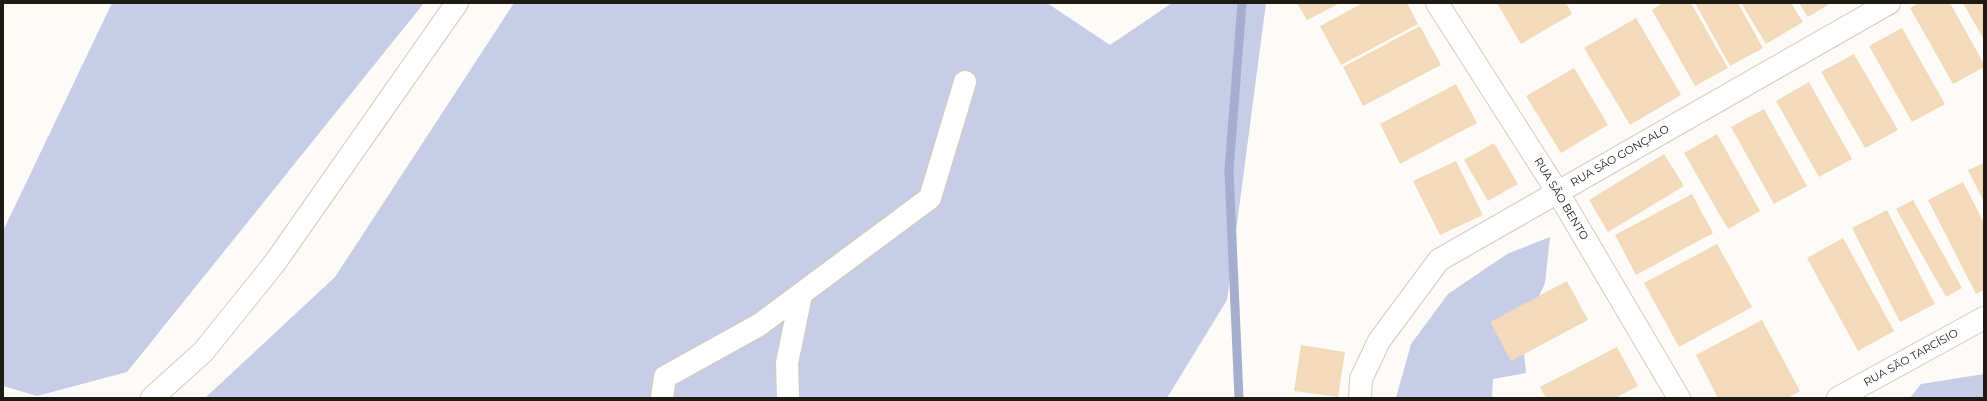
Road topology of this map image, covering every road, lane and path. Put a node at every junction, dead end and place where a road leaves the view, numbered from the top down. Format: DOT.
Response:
graph roads {
  1 [pos="457,3"];
  2 [pos="1437,3"];
  3 [pos="1889,3"];
  4 [pos="965,82"];
  5 [pos="1557,192"];
  6 [pos="801,295"];
  7 [pos="1984,318"];
  8 [pos="152,398"];
  9 [pos="662,398"];
  10 [pos="788,398"];
  11 [pos="1360,398"];
  12 [pos="1679,398"];
  13 [pos="1838,398"];
  1 -- 8 [label="street"];
  2 -- 5 [label="street, RUA SÃO BENTO"];
  3 -- 5 [label="street, RUA SÃO GONÇALO"];
  4 -- 6 [label="street"];
  5 -- 11 [label="street, RUA SÃO GONÇALO"];
  5 -- 12 [label="street, RUA SÃO BENTO"];
  6 -- 9 [label="street"];
  6 -- 10 [label="street"];
  7 -- 13 [label="street, RUA SÃO TARCÍSIO"];
}
